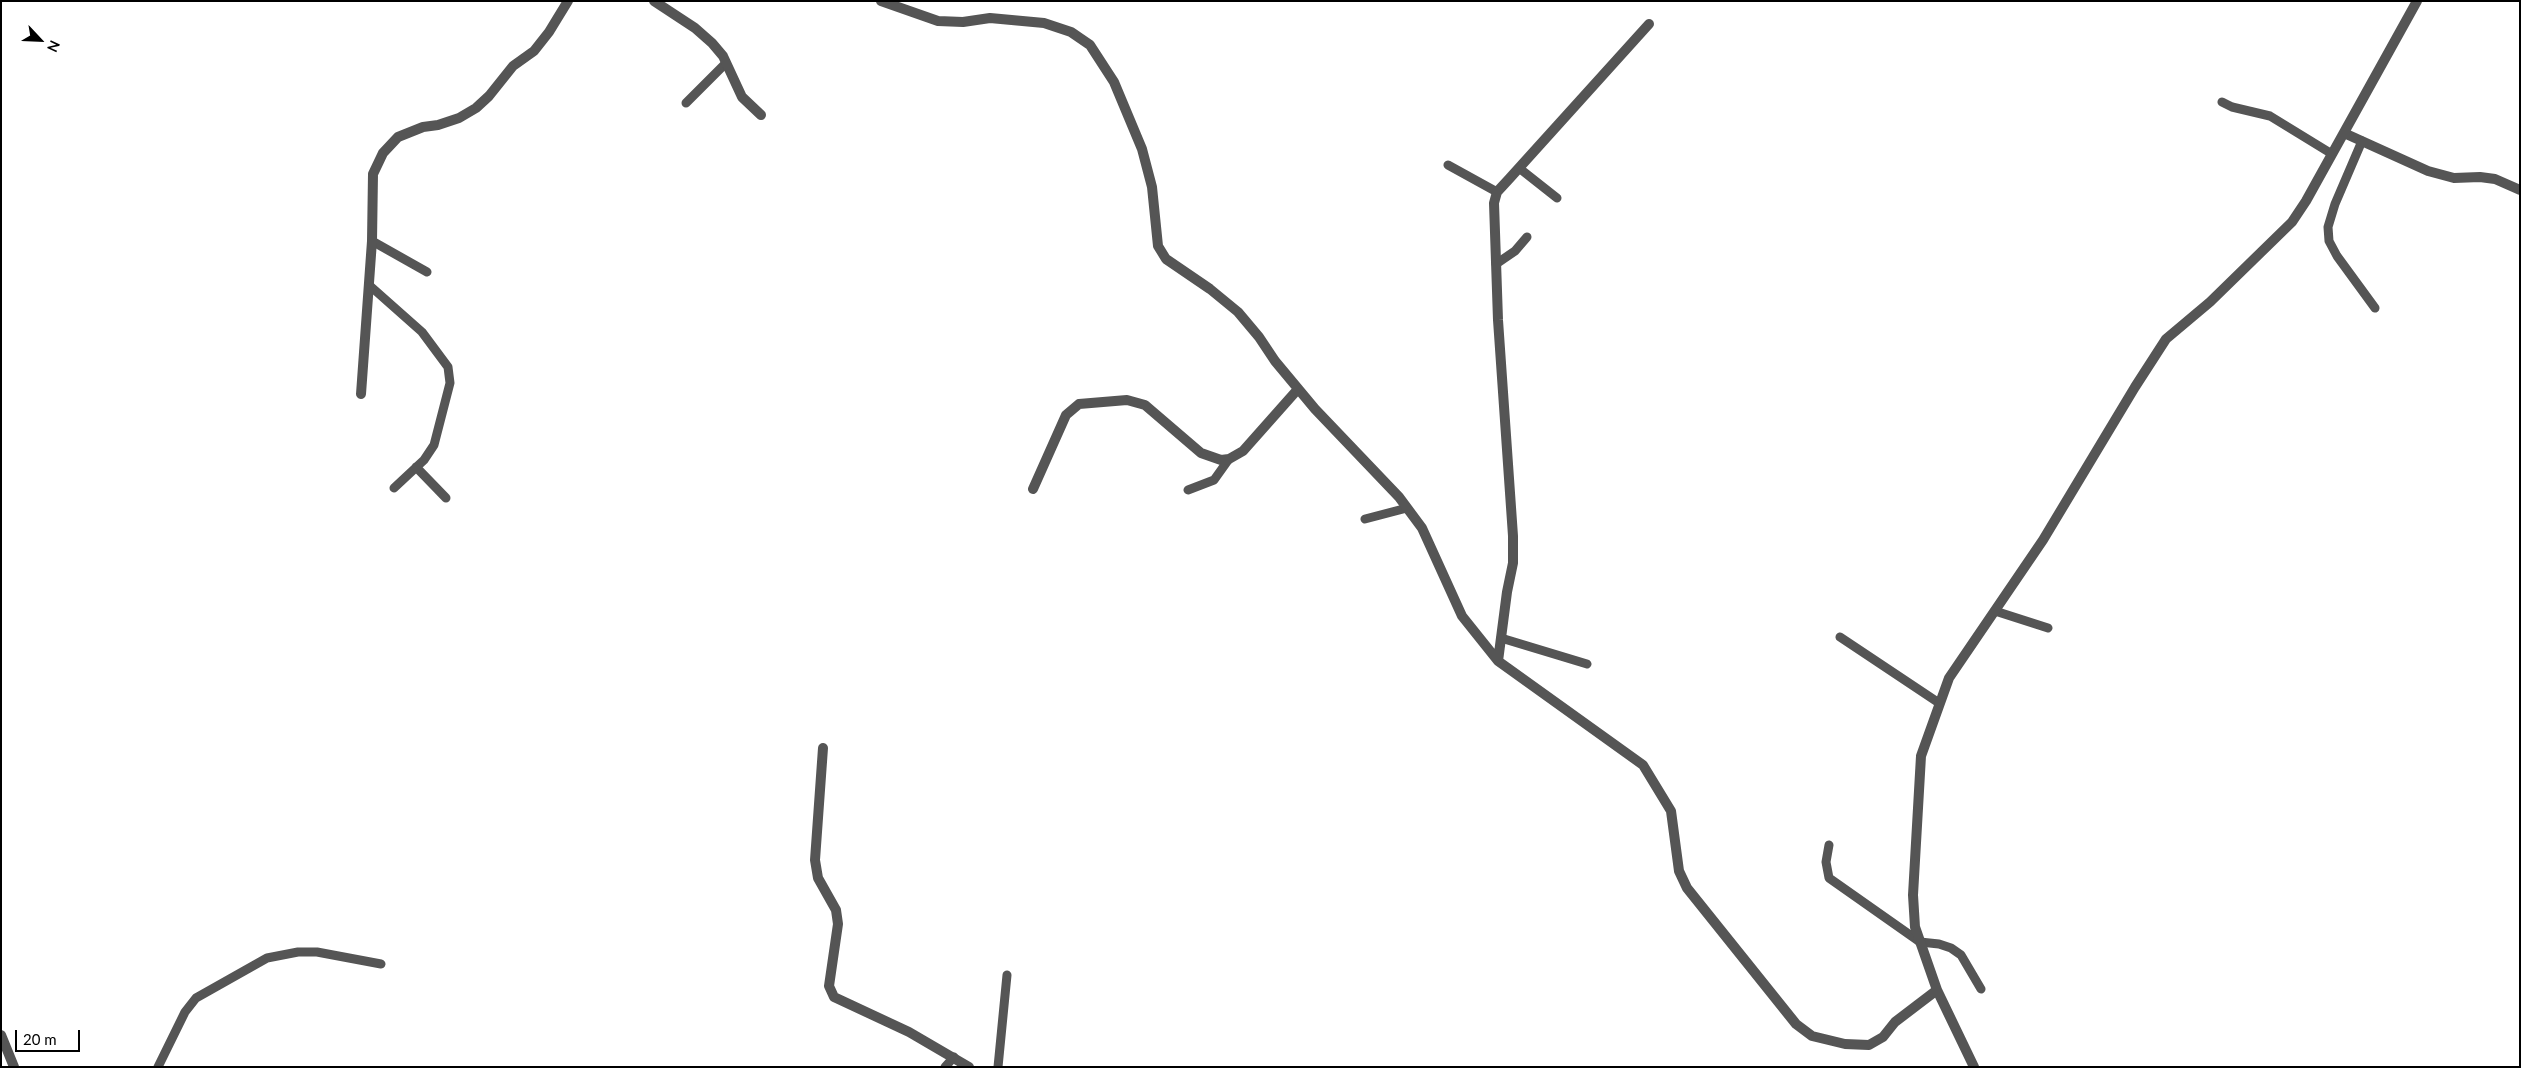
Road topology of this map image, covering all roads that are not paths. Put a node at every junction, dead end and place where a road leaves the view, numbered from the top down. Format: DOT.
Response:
graph roads {
  1 [pos="568,1"];
  2 [pos="654,1"];
  3 [pos="881,1"];
  4 [pos="2417,1"];
  5 [pos="1649,24"];
  6 [pos="726,63"];
  7 [pos="2222,102"];
  8 [pos="686,103"];
  9 [pos="761,115"];
  10 [pos="2344,133"];
  11 [pos="2362,141"];
  12 [pos="2332,154"];
  13 [pos="1448,165"];
  14 [pos="1519,168"];
  15 [pos="2520,190"];
  16 [pos="1497,192"];
  17 [pos="1557,198"];
  18 [pos="1527,237"];
  19 [pos="372,241"];
  20 [pos="1496,264"];
  21 [pos="427,272"];
  22 [pos="369,285"];
  23 [pos="2375,308"];
  24 [pos="1298,389"];
  25 [pos="361,394"];
  26 [pos="1229,459"];
  27 [pos="416,467"];
  28 [pos="394,488"];
  29 [pos="1032,488"];
  30 [pos="1188,490"];
  31 [pos="446,498"];
  32 [pos="1407,508"];
  33 [pos="1365,519"];
  34 [pos="1995,611"];
  35 [pos="2048,628"];
  36 [pos="1840,637"];
  37 [pos="1501,638"];
  38 [pos="1498,661"];
  39 [pos="1587,664"];
  40 [pos="1939,703"];
  41 [pos="823,748"];
  42 [pos="1829,845"];
  43 [pos="1920,942"];
  44 [pos="381,964"];
  45 [pos="1007,975"];
  46 [pos="1937,990"];
  47 [pos="1981,990"];
  48 [pos="1,1035"];
  49 [pos="954,1057"];
  50 [pos="14,1067"];
  51 [pos="158,1067"];
  52 [pos="946,1067"];
  53 [pos="969,1067"];
  54 [pos="998,1067"];
  55 [pos="1974,1067"];
  1 -- 19 [label="street"];
  2 -- 6 [label="street"];
  3 -- 24 [label="street"];
  4 -- 10 [label="street"];
  5 -- 14 [label="street"];
  6 -- 8 [label="lane"];
  6 -- 9 [label="street"];
  7 -- 12 [label="lane"];
  10 -- 11 [label="street"];
  10 -- 12 [label="street"];
  11 -- 15 [label="street"];
  11 -- 23 [label="lane"];
  12 -- 34 [label="street"];
  13 -- 16 [label="lane"];
  14 -- 16 [label="street"];
  14 -- 17 [label="lane"];
  16 -- 20 [label="street"];
  18 -- 20 [label="lane"];
  19 -- 21 [label="lane"];
  19 -- 22 [label="street"];
  20 -- 37 [label="street"];
  22 -- 25 [label="street"];
  22 -- 27 [label="lane"];
  24 -- 26 [label="street"];
  24 -- 32 [label="street"];
  26 -- 29 [label="street"];
  26 -- 30 [label="lane"];
  27 -- 28 [label="lane"];
  27 -- 31 [label="lane"];
  32 -- 33 [label="lane"];
  32 -- 38 [label="street"];
  34 -- 35 [label="lane"];
  34 -- 40 [label="street"];
  36 -- 40 [label="lane"];
  37 -- 38 [label="street"];
  37 -- 39 [label="lane"];
  38 -- 46 [label="street"];
  40 -- 43 [label="street"];
  41 -- 49 [label="street"];
  42 -- 43 [label="lane"];
  43 -- 46 [label="street"];
  43 -- 47 [label="lane"];
  44 -- 51 [label="lane"];
  45 -- 54 [label="lane"];
  46 -- 55 [label="street"];
  48 -- 50 [label="street"];
  49 -- 52 [label="lane"];
  49 -- 53 [label="street"];
}
